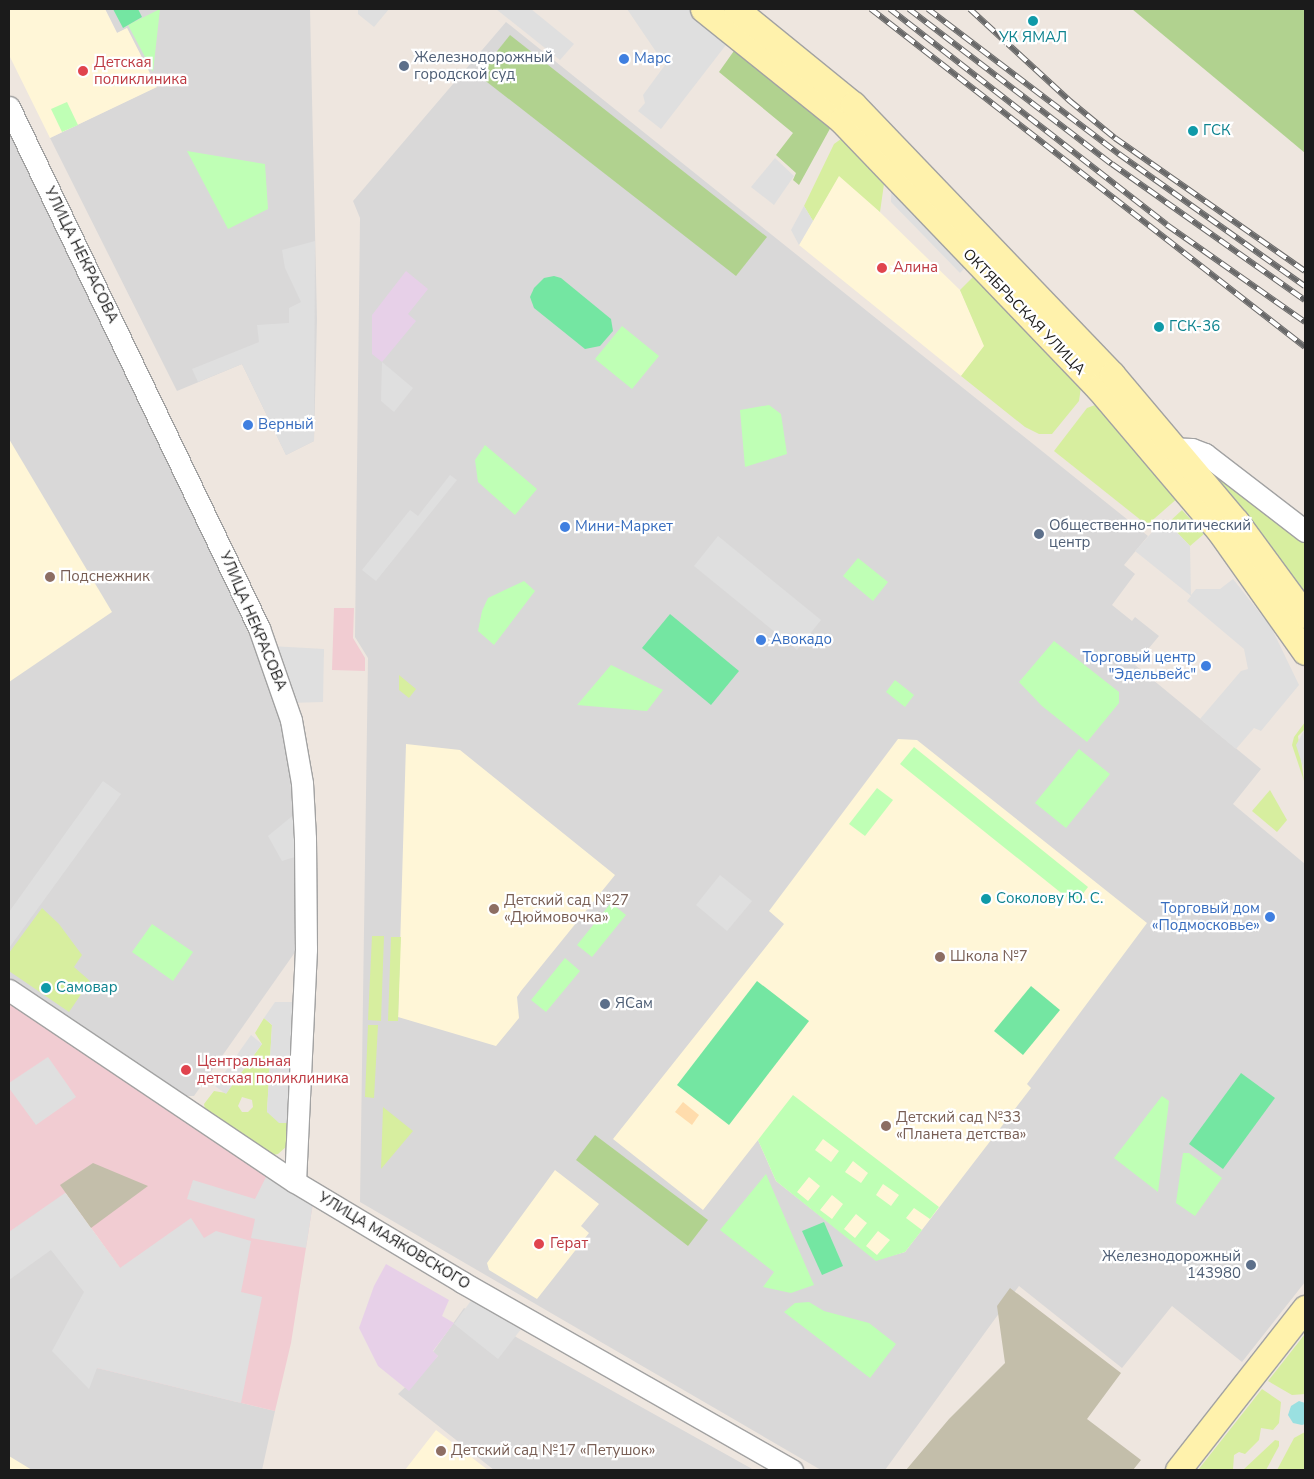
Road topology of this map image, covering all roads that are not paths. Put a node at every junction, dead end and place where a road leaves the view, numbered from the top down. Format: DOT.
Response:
graph roads {
  1 [pos="704,9"];
  2 [pos="736,9"];
  3 [pos="9,106"];
  4 [pos="1175,447"];
  5 [pos="1150,449"];
  6 [pos="1305,531"];
  7 [pos="1305,615"];
  8 [pos="1305,652"];
  9 [pos="9,990"];
  10 [pos="295,1182"];
  11 [pos="1305,1308"];
  12 [pos="792,1470"];
  13 [pos="1178,1470"];
  1 -- 5 [label="main road, ОКТЯБРЬСКАЯ УЛИЦА"];
  2 -- 4 [label="main road, ОКТЯБРЬСКАЯ УЛИЦА"];
  3 -- 10 [label="street, УЛИЦА НЕКРАСОВА"];
  4 -- 5 [label="street"];
  4 -- 6 [label="street"];
  4 -- 7 [label="main road, ОКТЯБРЬСКАЯ УЛИЦА"];
  5 -- 8 [label="main road, ОКТЯБРЬСКАЯ УЛИЦА"];
  9 -- 10 [label="street, УЛИЦА МАЯКОВСКОГО"];
  10 -- 12 [label="street, УЛИЦА МАЯКОВСКОГО"];
  11 -- 13 [label="main road"];
}
